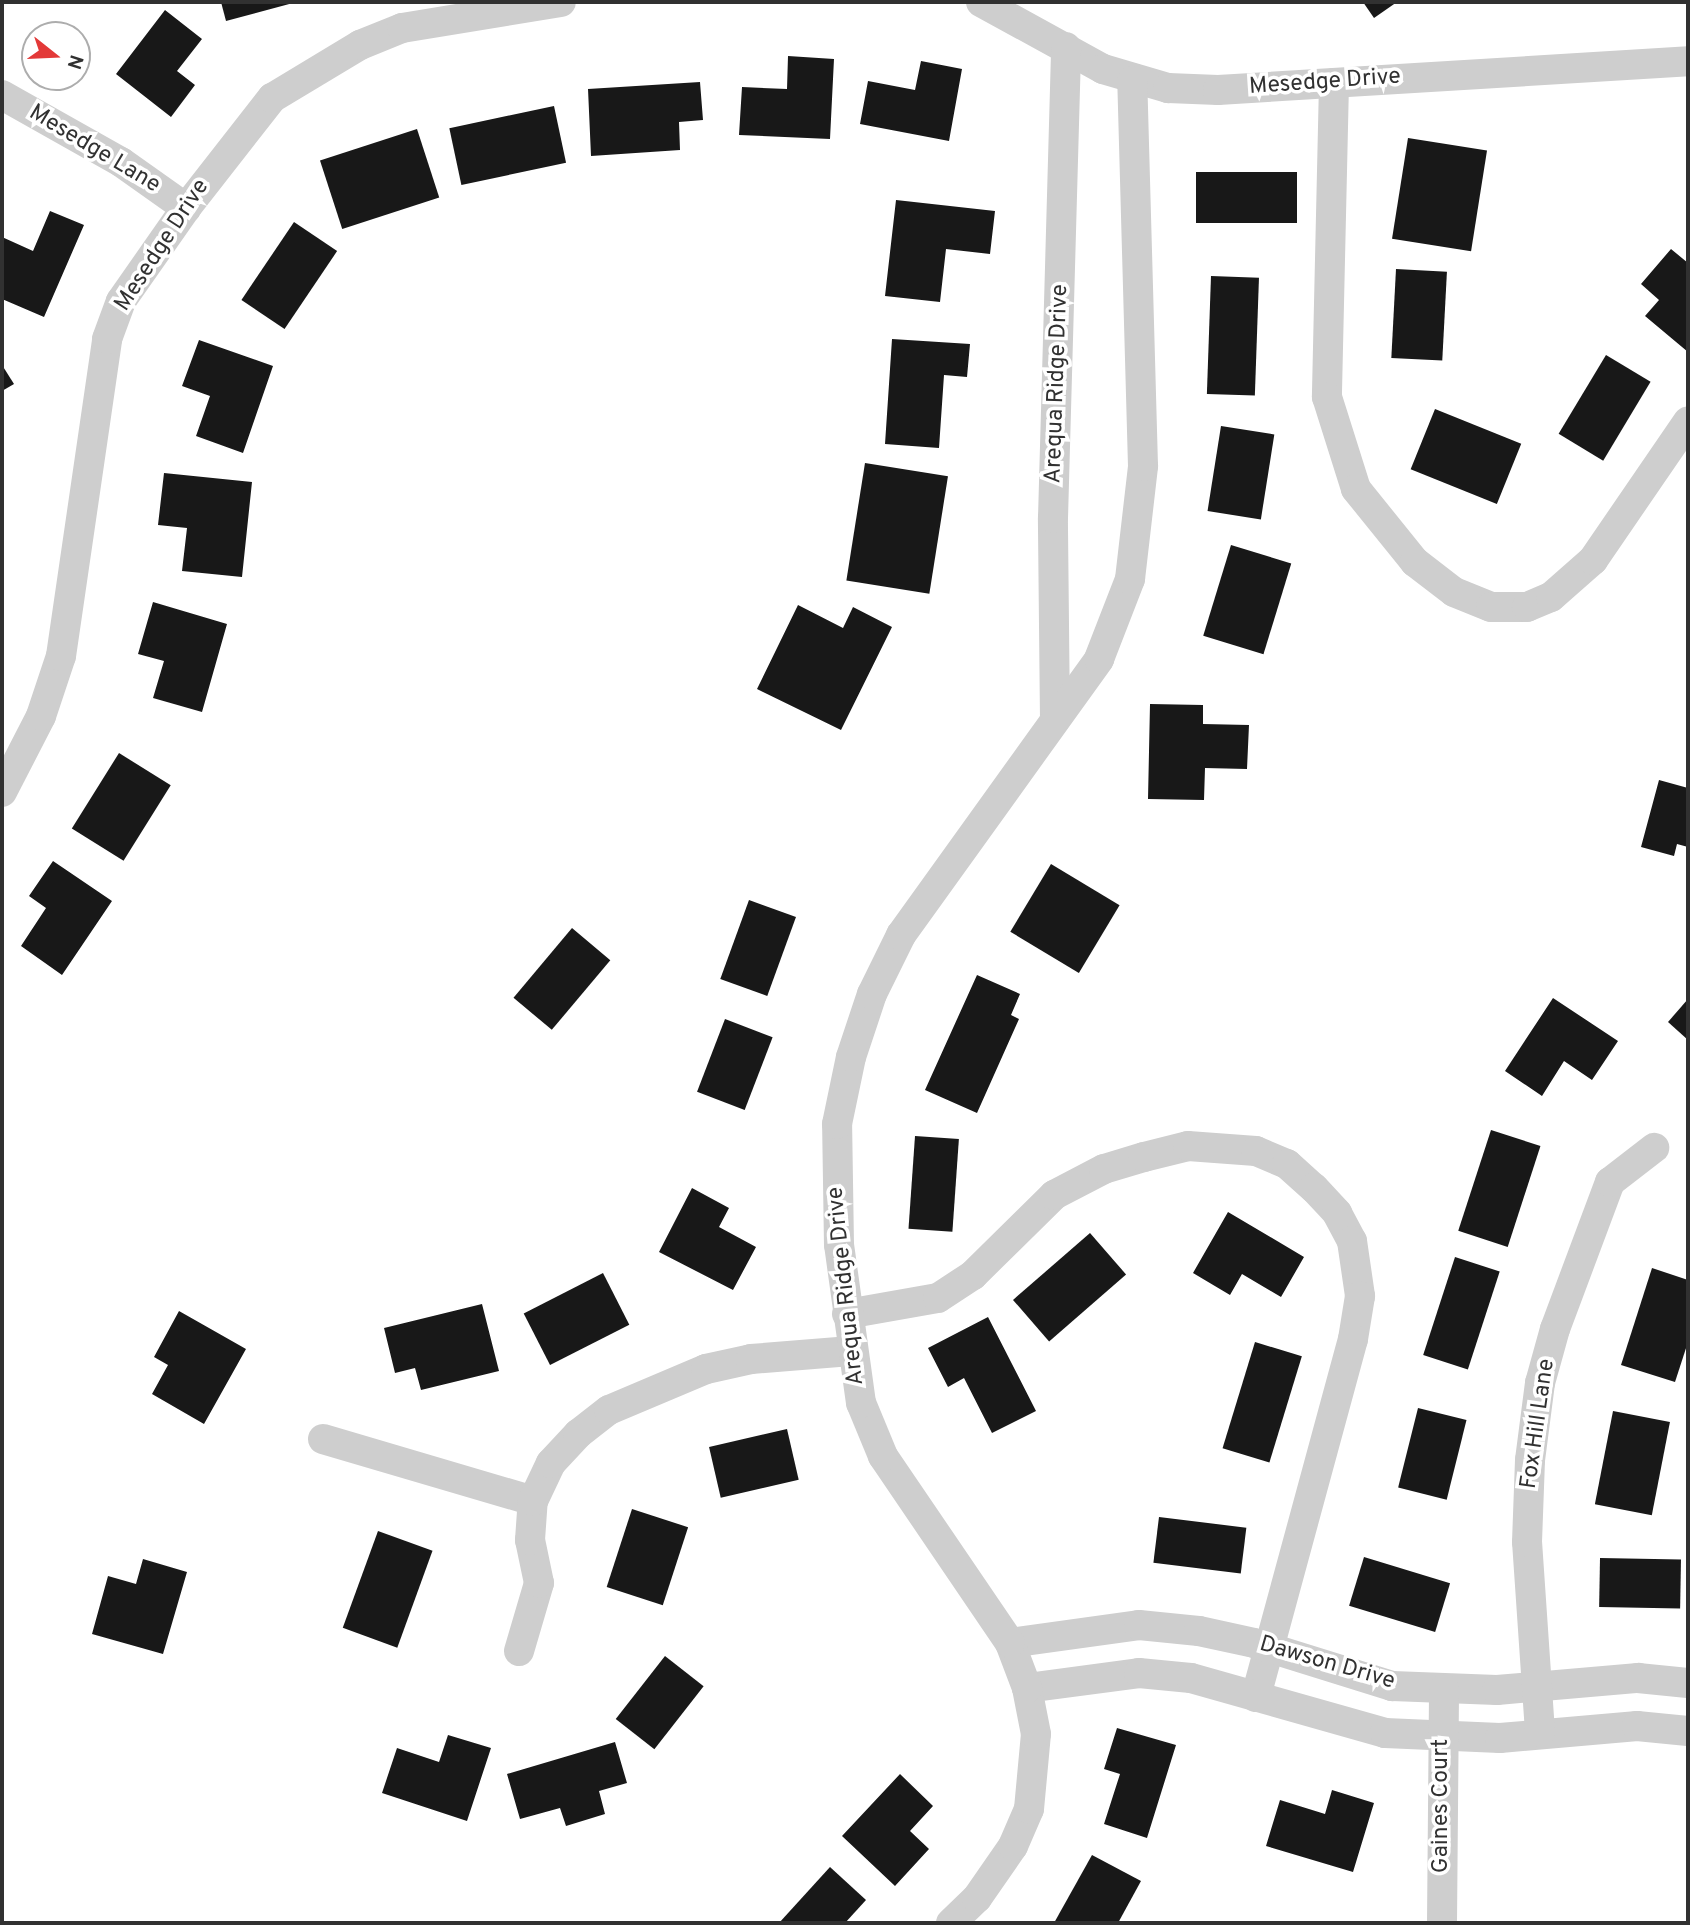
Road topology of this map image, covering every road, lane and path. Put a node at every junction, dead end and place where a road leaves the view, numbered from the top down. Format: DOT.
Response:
graph roads {
  1 [pos="561,2"];
  2 [pos="981,2"];
  3 [pos="1066,47"];
  4 [pos="1688,61"];
  5 [pos="1132,81"];
  6 [pos="1334,83"];
  7 [pos="2,95"];
  8 [pos="186,208"];
  9 [pos="1688,421"];
  10 [pos="1055,720"];
  11 [pos="2,792"];
  12 [pos="1654,1148"];
  13 [pos="847,1314"];
  14 [pos="851,1351"];
  15 [pos="323,1439"];
  16 [pos="533,1502"];
  17 [pos="1010,1643"];
  18 [pos="1270,1649"];
  19 [pos="519,1651"];
  20 [pos="1688,1683"];
  21 [pos="1535,1685"];
  22 [pos="1027,1688"];
  23 [pos="1444,1689"];
  24 [pos="1256,1697"];
  25 [pos="1688,1731"];
  26 [pos="1540,1732"];
  27 [pos="1443,1737"];
  28 [pos="951,1923"];
  29 [pos="1442,1923"];
  1 -- 8 [label="street, Mesedge Drive"];
  2 -- 3 [label="street, Mesedge Drive"];
  3 -- 5 [label="street, Mesedge Drive"];
  3 -- 10 [label="street, Arequa Ridge Drive"];
  4 -- 6 [label="street, Mesedge Drive"];
  5 -- 6 [label="street, Mesedge Drive"];
  5 -- 10 [label="street, Arequa Ridge Drive"];
  6 -- 9 [label="street"];
  7 -- 8 [label="street, Mesedge Lane"];
  8 -- 11 [label="street, Mesedge Drive"];
  10 -- 13 [label="street, Arequa Ridge Drive"];
  12 -- 21 [label="street, Fox Hill Lane"];
  13 -- 14 [label="street, Arequa Ridge Drive"];
  13 -- 18 [label="street"];
  14 -- 16 [label="street"];
  14 -- 17 [label="street, Arequa Ridge Drive"];
  15 -- 16 [label="street"];
  16 -- 19 [label="street"];
  17 -- 18 [label="street, Dawson Drive"];
  17 -- 22 [label="street, Arequa Ridge Drive"];
  18 -- 23 [label="street, Dawson Drive"];
  18 -- 24 [label="street"];
  20 -- 21 [label="street, Dawson Drive"];
  21 -- 23 [label="street, Dawson Drive"];
  21 -- 26 [label="street, Fox Hill Lane"];
  22 -- 24 [label="street"];
  22 -- 28 [label="street, Arequa Ridge Drive"];
  23 -- 27 [label="street, Gaines Court"];
  24 -- 27 [label="street"];
  25 -- 26 [label="street"];
  26 -- 27 [label="street"];
  27 -- 29 [label="street, Gaines Court"];
}
